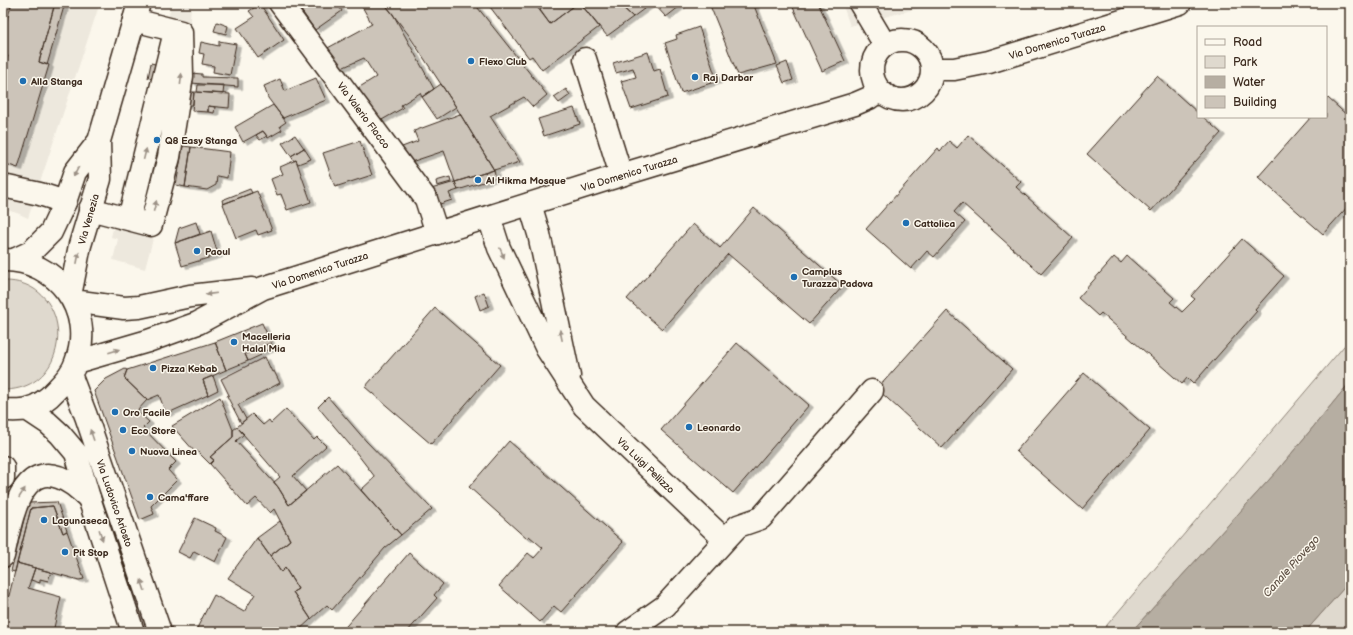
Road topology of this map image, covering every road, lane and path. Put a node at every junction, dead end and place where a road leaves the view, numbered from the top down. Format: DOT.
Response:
graph roads {
  1 [pos="280,3"];
  2 [pos="860,3"];
  3 [pos="1180,3"];
  4 [pos="137,12"];
  5 [pos="885,45"];
  6 [pos="585,59"];
  7 [pos="932,69"];
  8 [pos="879,91"];
  9 [pos="99,141"];
  10 [pos="621,176"];
  11 [pos="3,186"];
  12 [pos="65,202"];
  13 [pos="530,204"];
  14 [pos="90,209"];
  15 [pos="489,217"];
  16 [pos="437,233"];
  17 [pos="8,260"];
  18 [pos="264,288"];
  19 [pos="72,299"];
  20 [pos="73,368"];
  21 [pos="571,387"];
  22 [pos="872,391"];
  23 [pos="12,412"];
  24 [pos="3,467"];
  25 [pos="3,478"];
  26 [pos="89,498"];
  27 [pos="725,540"];
  28 [pos="3,556"];
  29 [pos="132,632"];
  30 [pos="160,632"];
  31 [pos="628,632"];
  1 -- 16 [label="main road, Via Valerio Flacco"];
  2 -- 5 [label="main road"];
  3 -- 7 [label="main road, Via Domenico Turazza"];
  4 -- 9 [label="main road, Via Venezia"];
  14 -- 4 [label="main road, one-way"];
  5 -- 7 [label="main road"];
  5 -- 8 [label="main road"];
  6 -- 10 [label="main road"];
  7 -- 8 [label="main road"];
  8 -- 10 [label="main road, Via Domenico Turazza"];
  9 -- 12 [label="main road, Via Venezia, one-way"];
  9 -- 14 [label="main road, Via Venezia"];
  10 -- 13 [label="main road, Via Domenico Turazza"];
  11 -- 12 [label="main road"];
  12 -- 17 [label="main road, Via Venezia"];
  13 -- 15 [label="main road, Via Domenico Turazza"];
  21 -- 13 [label="main road, Via Luigi Pellizzo, one-way"];
  19 -- 14 [label="main road, Via Venezia, one-way"];
  15 -- 16 [label="main road, Via Domenico Turazza"];
  15 -- 21 [label="main road, Via Luigi Pellizzo, one-way"];
  16 -- 18 [label="main road, Via Domenico Turazza"];
  17 -- 19 [label="main road"];
  18 -- 19 [label="main road, Via Domenico Turazza, one-way"];
  20 -- 18 [label="main road, Via Domenico Turazza, one-way"];
  19 -- 20 [label="main road"];
  20 -- 23 [label="main road"];
  30 -- 20 [label="main road, Via Ludovico Ariosto, one-way"];
  21 -- 27 [label="main road, Via Luigi Pellizzo"];
  22 -- 27 [label="main road"];
  23 -- 26 [label="main road"];
  24 -- 25 [label="main road"];
  28 -- 26 [label="main road, one-way"];
  26 -- 29 [label="main road, one-way"];
  27 -- 31 [label="main road"];
}
